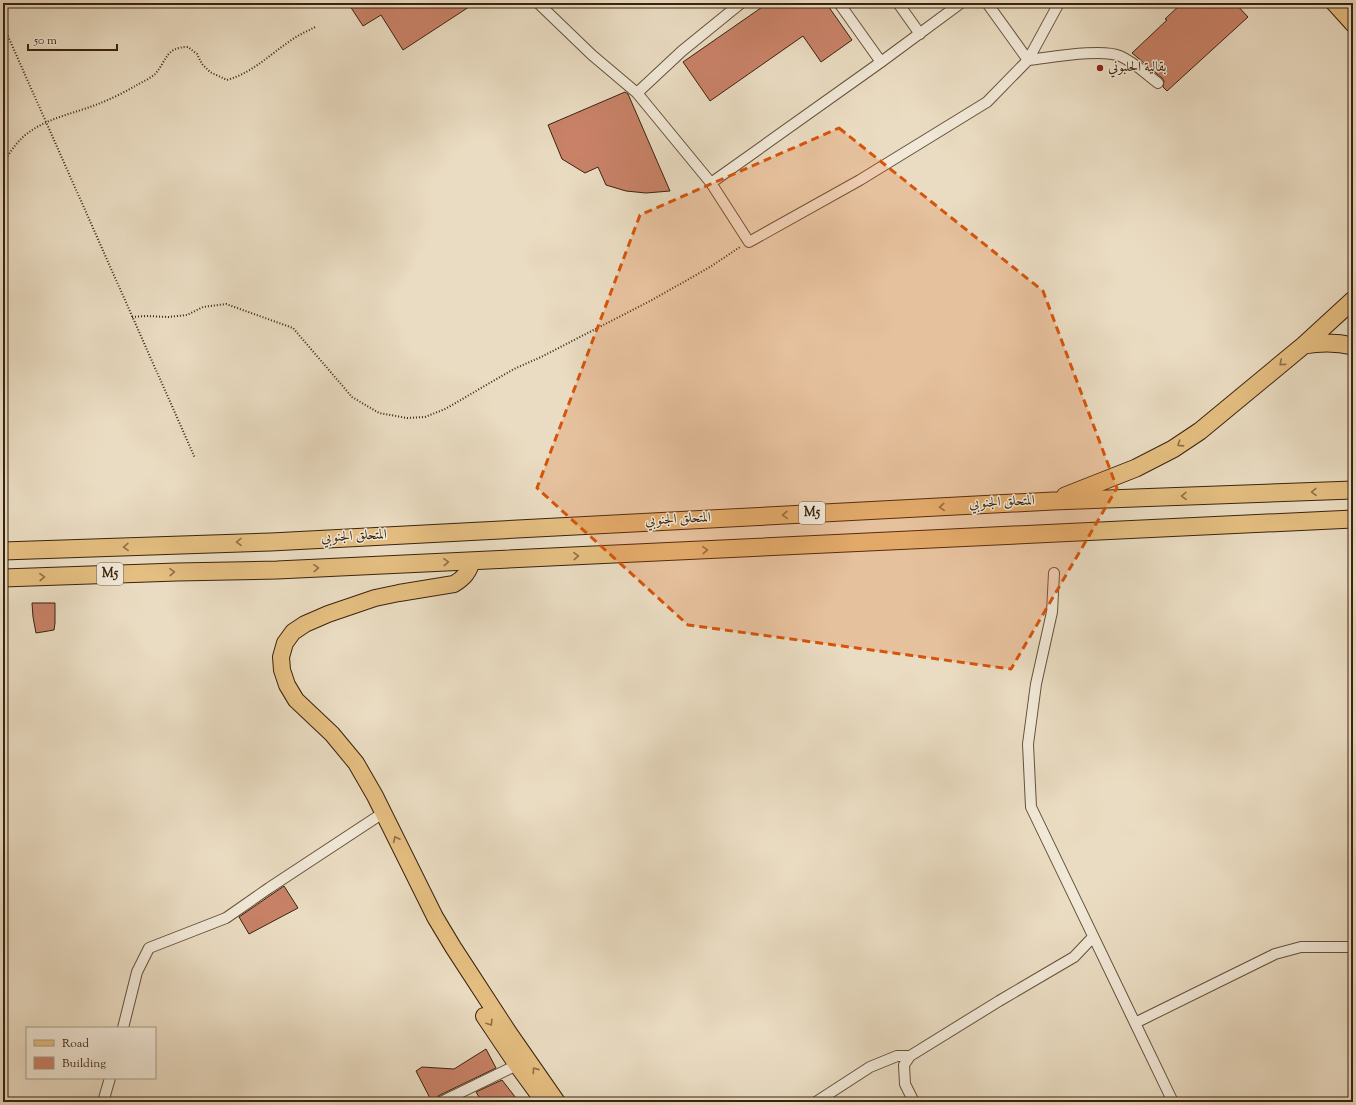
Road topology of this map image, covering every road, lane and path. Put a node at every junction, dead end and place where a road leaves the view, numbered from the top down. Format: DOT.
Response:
graph roads {
  1 [pos="538,3"];
  2 [pos="741,3"];
  3 [pos="839,3"];
  4 [pos="898,3"];
  5 [pos="962,3"];
  6 [pos="987,3"];
  7 [pos="1059,3"];
  8 [pos="1334,3"];
  9 [pos="1353,24"];
  10 [pos="3,25"];
  11 [pos="315,27"];
  12 [pos="920,34"];
  13 [pos="1028,60"];
  14 [pos="881,62"];
  15 [pos="1158,83"];
  16 [pos="636,93"];
  17 [pos="46,123"];
  18 [pos="3,164"];
  19 [pos="711,183"];
  20 [pos="749,242"];
  21 [pos="1353,300"];
  22 [pos="132,317"];
  23 [pos="1304,345"];
  24 [pos="1353,346"];
  25 [pos="195,458"];
  26 [pos="1353,490"];
  27 [pos="1053,501"];
  28 [pos="1353,519"];
  29 [pos="3,552"];
  30 [pos="472,561"];
  31 [pos="1054,573"];
  32 [pos="3,578"];
  33 [pos="379,816"];
  34 [pos="1093,937"];
  35 [pos="1353,946"];
  36 [pos="1135,1023"];
  37 [pos="123,1027"];
  38 [pos="910,1056"];
  39 [pos="517,1065"];
  40 [pos="110,1079"];
  41 [pos="103,1102"];
  42 [pos="442,1102"];
  43 [pos="544,1102"];
  44 [pos="557,1102"];
  45 [pos="816,1102"];
  46 [pos="914,1102"];
  47 [pos="1173,1102"];
  1 -- 16 [label="street"];
  2 -- 16 [label="street"];
  3 -- 14 [label="street"];
  4 -- 12 [label="street"];
  5 -- 12 [label="street"];
  6 -- 13 [label="street"];
  7 -- 13 [label="street"];
  8 -- 9 [label="main road"];
  10 -- 17 [label="path"];
  11 -- 17 [label="path"];
  12 -- 14 [label="street"];
  13 -- 15 [label="street"];
  13 -- 20 [label="street"];
  14 -- 19 [label="street"];
  16 -- 19 [label="street"];
  17 -- 18 [label="path"];
  17 -- 22 [label="path"];
  19 -- 20 [label="street"];
  20 -- 22 [label="path"];
  21 -- 23 [label="highway"];
  22 -- 25 [label="path"];
  23 -- 24 [label="highway"];
  23 -- 27 [label="highway, one-way"];
  26 -- 27 [label="highway, المتحلق الجنوبي / M5, one-way"];
  27 -- 29 [label="highway, المتحلق الجنوبي / M5, one-way"];
  30 -- 28 [label="highway, المتحلق الجنوبي / M5, one-way"];
  32 -- 30 [label="highway, المتحلق الجنوبي / M5, one-way"];
  30 -- 33 [label="main road"];
  31 -- 34 [label="street"];
  33 -- 37 [label="street"];
  33 -- 39 [label="main road, one-way"];
  44 -- 33 [label="main road, one-way"];
  34 -- 36 [label="street"];
  34 -- 38 [label="street"];
  35 -- 36 [label="street"];
  36 -- 47 [label="street"];
  38 -- 45 [label="street"];
  38 -- 46 [label="street"];
  39 -- 42 [label="street"];
  39 -- 43 [label="main road"];
  40 -- 41 [label="street"];
}
